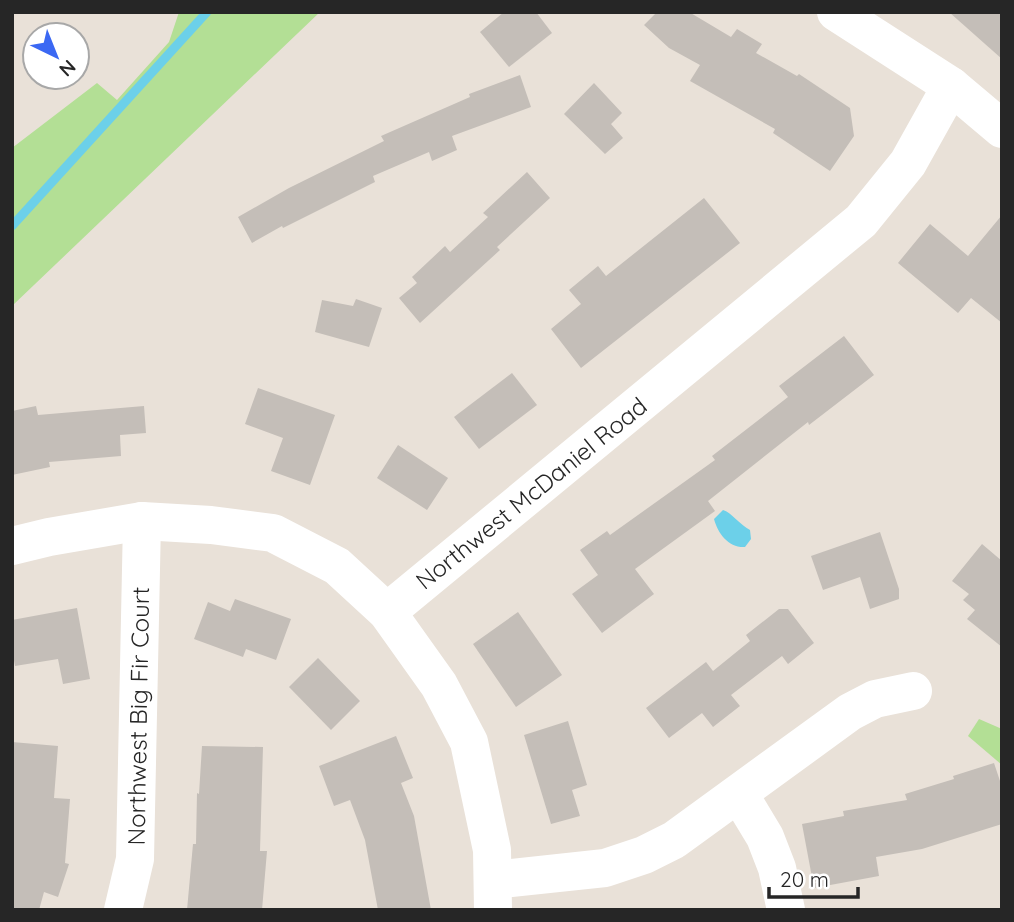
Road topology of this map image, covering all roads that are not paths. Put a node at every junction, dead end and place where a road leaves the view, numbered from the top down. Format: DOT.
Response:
graph roads {
  1 [pos="836,12"];
  2 [pos="951,86"];
  3 [pos="1002,129"];
  4 [pos="142,521"];
  5 [pos="12,547"];
  6 [pos="387,612"];
  7 [pos="913,691"];
  8 [pos="738,793"];
  9 [pos="493,895"];
  10 [pos="123,910"];
  11 [pos="786,910"];
  1 -- 2 [label="street"];
  2 -- 3 [label="street"];
  2 -- 6 [label="street, Northwest McDaniel Road"];
  4 -- 5 [label="street"];
  4 -- 6 [label="street"];
  4 -- 10 [label="street, Northwest Big Fir Court"];
  6 -- 9 [label="street"];
  7 -- 8 [label="street"];
  8 -- 9 [label="street"];
  8 -- 11 [label="street"];
}
